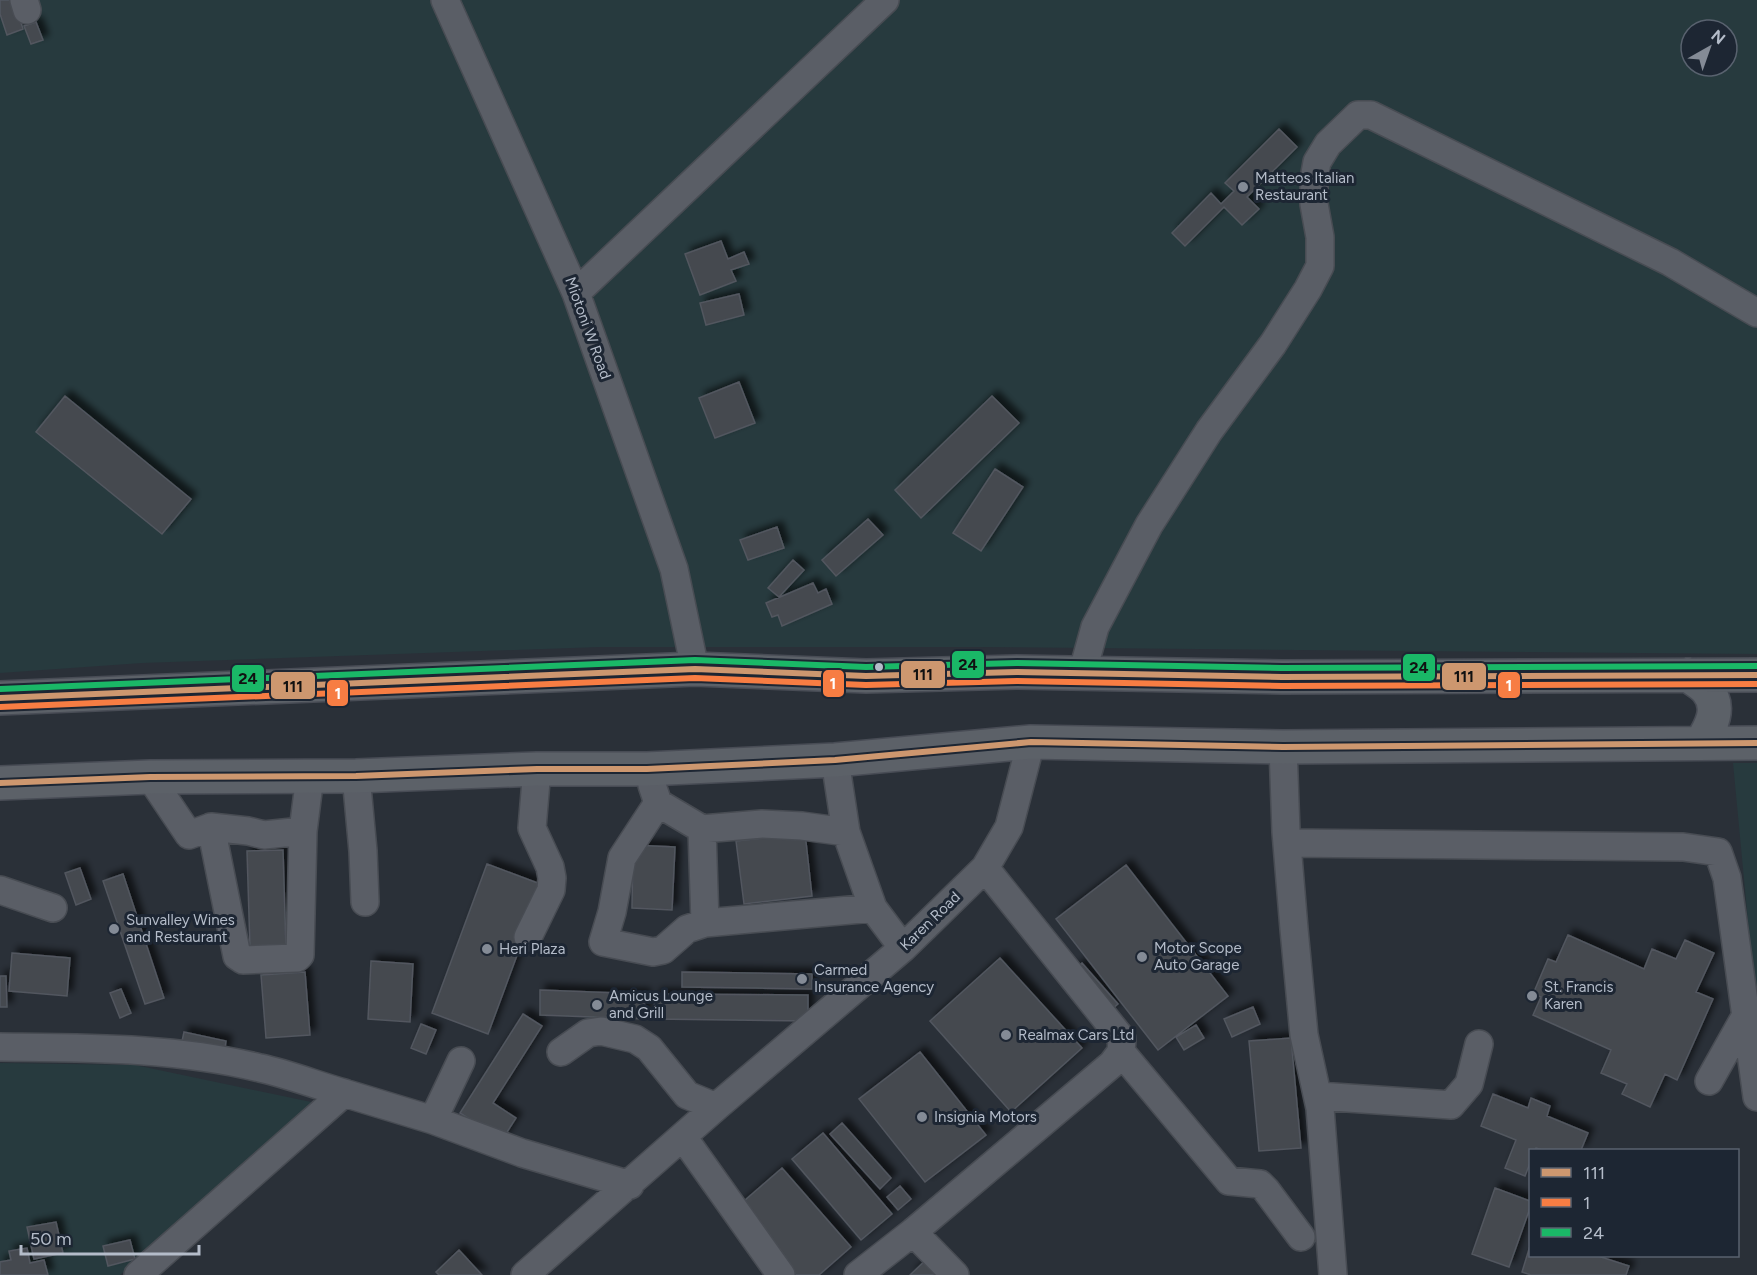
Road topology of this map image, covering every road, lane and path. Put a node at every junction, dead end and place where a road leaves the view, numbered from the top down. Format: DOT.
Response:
graph roads {
  1 [pos="445,0"];
  2 [pos="885,0"];
  3 [pos="576,293"];
  4 [pos="1757,313"];
  5 [pos="695,669"];
  6 [pos="1082,674"];
  7 [pos="1688,675"];
  8 [pos="1757,675"];
  9 [pos="0,698"];
  10 [pos="1031,742"];
  11 [pos="1701,742"];
  12 [pos="1757,743"];
  13 [pos="1283,747"];
  14 [pos="835,760"];
  15 [pos="537,769"];
  16 [pos="647,769"];
  17 [pos="310,776"];
  18 [pos="356,776"];
  19 [pos="150,777"];
  20 [pos="0,783"];
  21 [pos="658,803"];
  22 [pos="211,827"];
  23 [pos="702,830"];
  24 [pos="303,831"];
  25 [pos="846,832"];
  26 [pos="1288,843"];
  27 [pos="985,868"];
  28 [pos="0,890"];
  29 [pos="365,903"];
  30 [pos="53,908"];
  31 [pos="873,908"];
  32 [pos="705,923"];
  33 [pos="528,937"];
  34 [pos="903,948"];
  35 [pos="1745,1017"];
  36 [pos="1479,1044"];
  37 [pos="0,1047"];
  38 [pos="561,1052"];
  39 [pos="1121,1052"];
  40 [pos="461,1061"];
  41 [pos="1709,1082"];
  42 [pos="344,1094"];
  43 [pos="1318,1096"];
  44 [pos="1757,1097"];
  45 [pos="716,1107"];
  46 [pos="433,1120"];
  47 [pos="683,1137"];
  48 [pos="630,1185"];
  49 [pos="913,1232"];
  50 [pos="1301,1237"];
  51 [pos="138,1275"];
  52 [pos="525,1275"];
  53 [pos="781,1275"];
  54 [pos="858,1275"];
  55 [pos="955,1275"];
  56 [pos="1333,1275"];
  1 -- 3 [label="street, Miotoni W Road"];
  2 -- 3 [label="street"];
  3 -- 5 [label="street, Miotoni W Road"];
  4 -- 6 [label="street"];
  5 -- 6 [label="main road"];
  5 -- 9 [label="main road"];
  6 -- 7 [label="main road"];
  7 -- 8 [label="main road"];
  7 -- 11 [label="main road"];
  10 -- 13 [label="main road"];
  10 -- 14 [label="main road"];
  10 -- 27 [label="street, Karen Road"];
  11 -- 12 [label="main road"];
  11 -- 13 [label="main road"];
  13 -- 26 [label="street"];
  14 -- 16 [label="main road"];
  14 -- 25 [label="street"];
  15 -- 16 [label="main road"];
  15 -- 18 [label="main road"];
  15 -- 33 [label="street"];
  16 -- 21 [label="street"];
  17 -- 18 [label="main road"];
  17 -- 19 [label="main road"];
  17 -- 24 [label="street"];
  18 -- 29 [label="street"];
  19 -- 20 [label="main road"];
  19 -- 22 [label="street"];
  21 -- 23 [label="street"];
  21 -- 32 [label="street"];
  22 -- 24 [label="street"];
  22 -- 24 [label="street"];
  23 -- 25 [label="street"];
  23 -- 32 [label="street"];
  25 -- 31 [label="street"];
  26 -- 35 [label="street"];
  26 -- 43 [label="street"];
  27 -- 34 [label="street, Karen Road"];
  27 -- 39 [label="street"];
  28 -- 30 [label="street"];
  31 -- 32 [label="street"];
  31 -- 34 [label="street"];
  34 -- 45 [label="street, Karen Road"];
  35 -- 41 [label="street"];
  35 -- 44 [label="street"];
  36 -- 43 [label="street"];
  37 -- 42 [label="street"];
  38 -- 45 [label="street"];
  39 -- 49 [label="street"];
  39 -- 50 [label="street"];
  40 -- 46 [label="street"];
  42 -- 46 [label="street"];
  42 -- 51 [label="street"];
  43 -- 56 [label="street"];
  45 -- 47 [label="street, Karen Road"];
  46 -- 48 [label="street"];
  47 -- 48 [label="street, Karen Road"];
  47 -- 53 [label="street"];
  48 -- 52 [label="street, Karen Road"];
  49 -- 54 [label="street"];
  49 -- 55 [label="street"];
}
